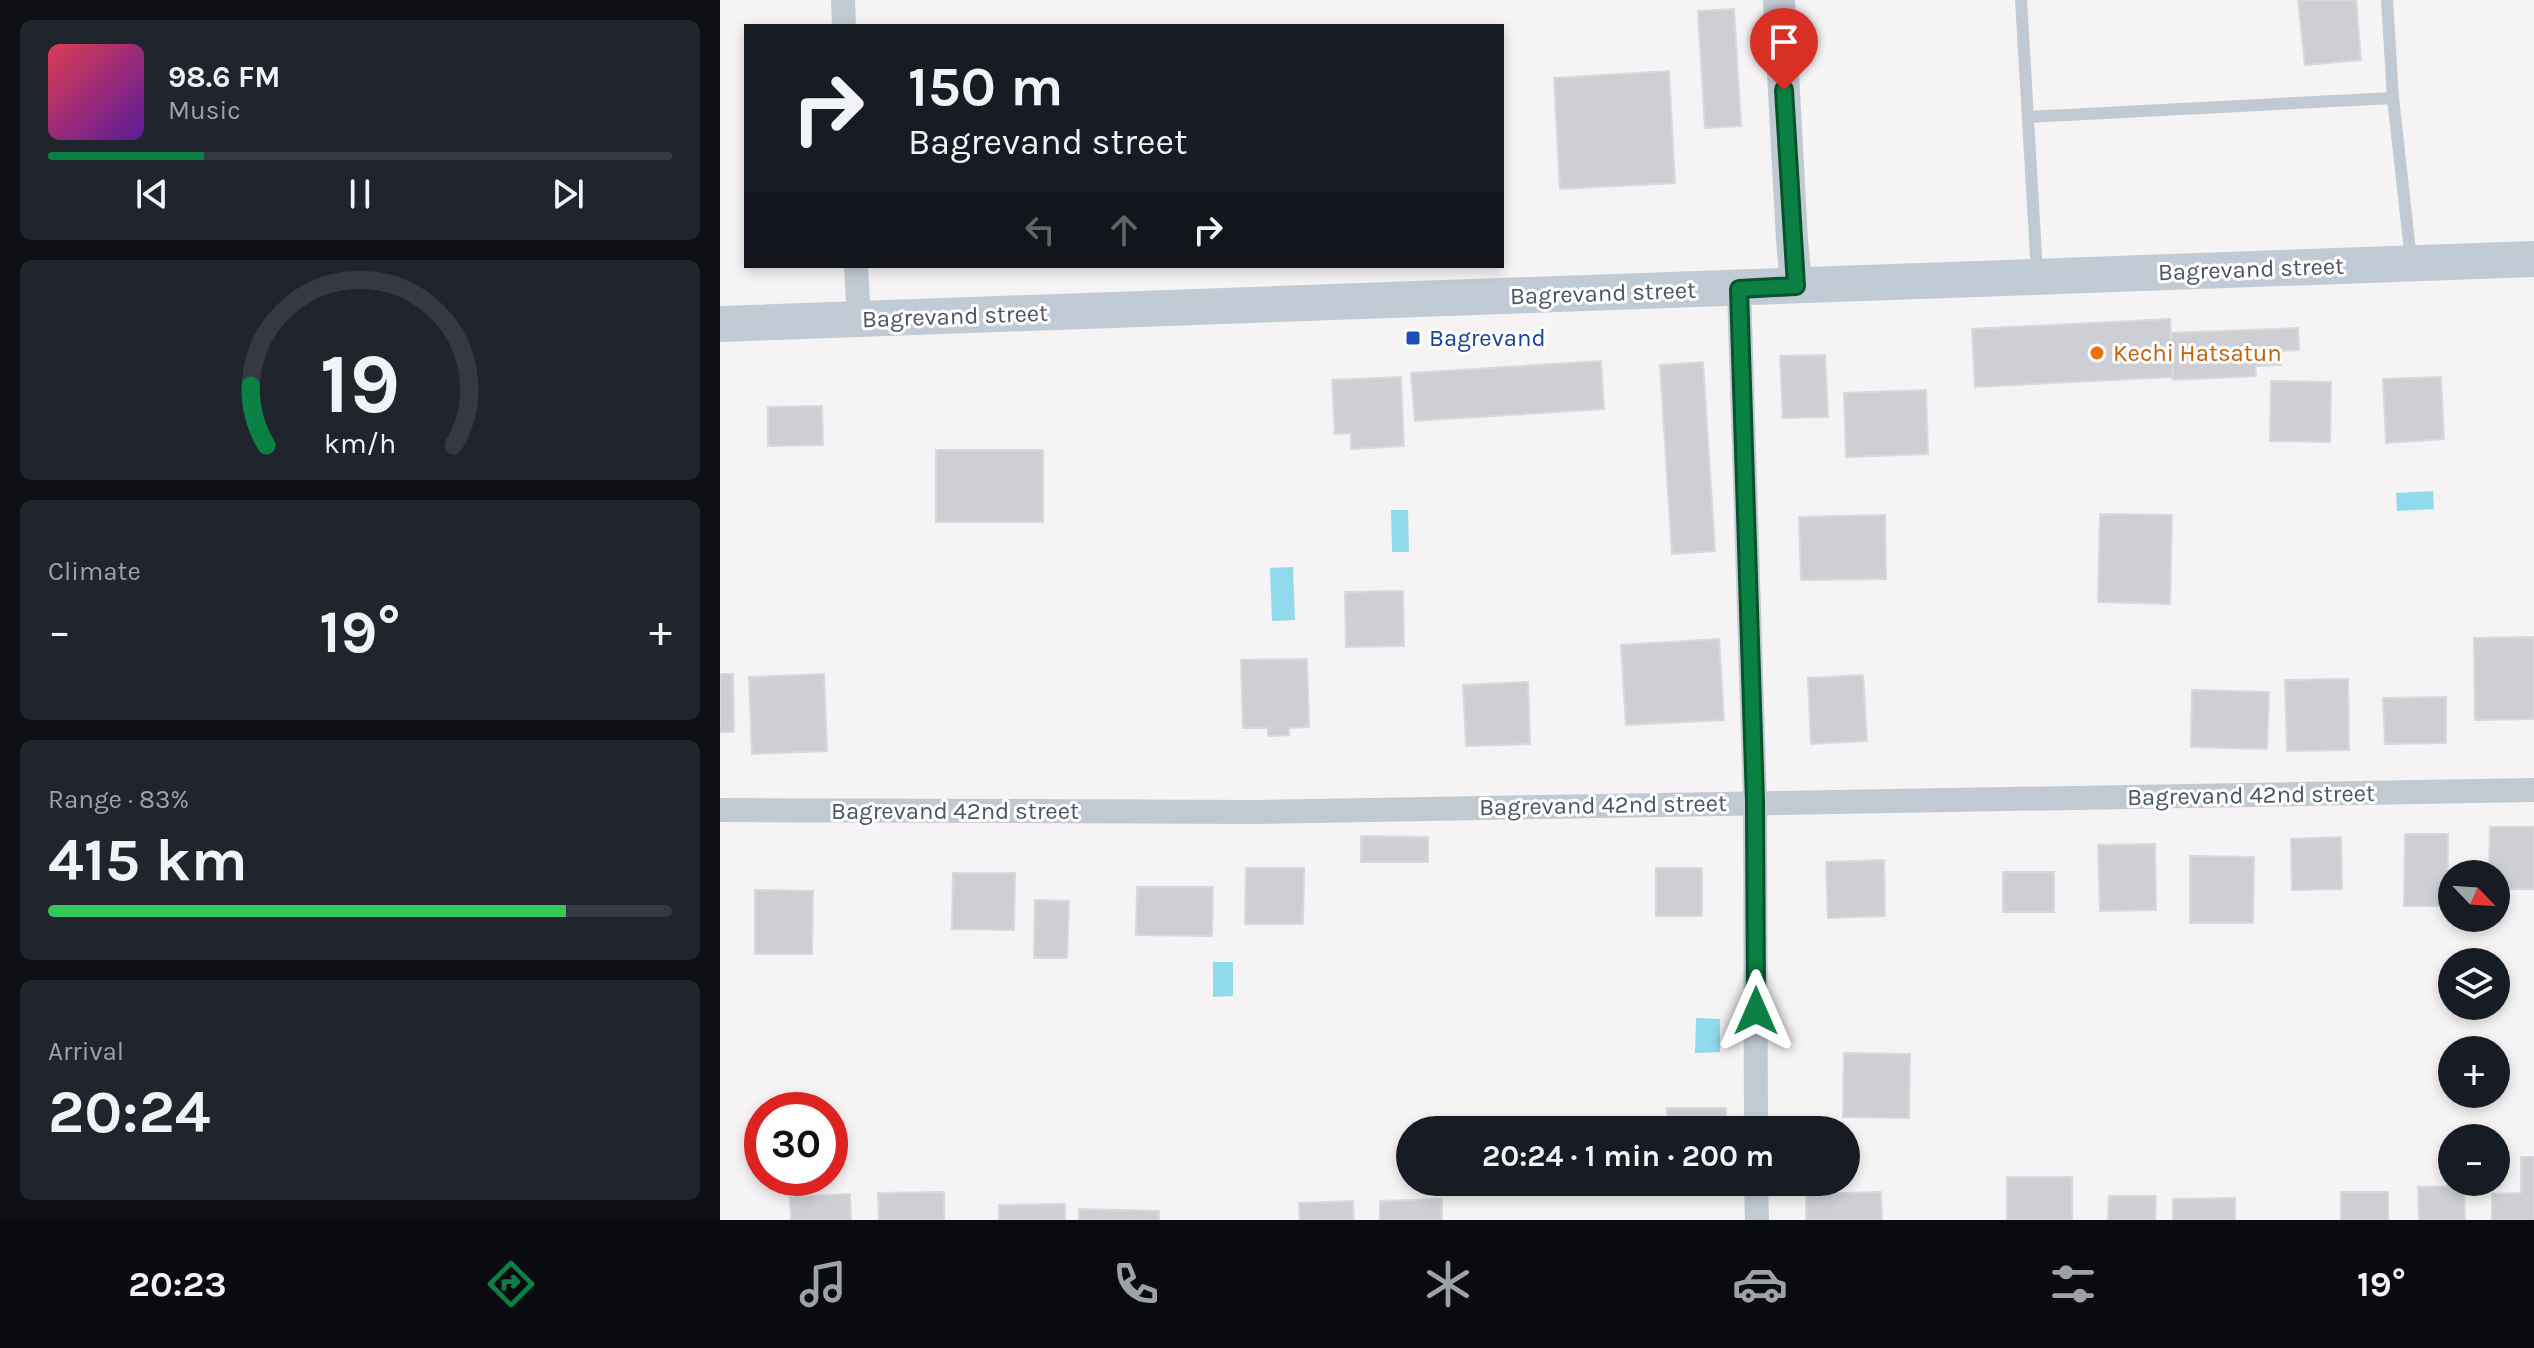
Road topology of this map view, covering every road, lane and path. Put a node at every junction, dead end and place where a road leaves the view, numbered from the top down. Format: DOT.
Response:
graph roads {
  1 [pos="843,0"];
  2 [pos="1779,0"];
  3 [pos="2021,0"];
  4 [pos="2387,0"];
  5 [pos="844,24"];
  6 [pos="2393,98"];
  7 [pos="2028,117"];
  8 [pos="2534,259"];
  9 [pos="2411,263"];
  10 [pos="856,268"];
  11 [pos="2037,276"];
  12 [pos="1796,286"];
  13 [pos="1739,289"];
  14 [pos="859,319"];
  15 [pos="720,324"];
  16 [pos="2534,790"];
  17 [pos="1755,802"];
  18 [pos="720,810"];
  19 [pos="1756,1116"];
  20 [pos="1756,1196"];
  21 [pos="1757,1220"];
  1 -- 5 [label="street"];
  2 -- 12 [label="street"];
  3 -- 7 [label="lane"];
  4 -- 6 [label="lane"];
  6 -- 7 [label="lane"];
  6 -- 9 [label="lane"];
  7 -- 11 [label="lane"];
  8 -- 9 [label="main road, Bagrevand street"];
  9 -- 11 [label="main road, Bagrevand street"];
  10 -- 14 [label="street"];
  11 -- 12 [label="main road, Bagrevand street"];
  12 -- 13 [label="main road, Bagrevand street"];
  13 -- 14 [label="main road, Bagrevand street"];
  13 -- 17 [label="street"];
  14 -- 15 [label="main road, Bagrevand street"];
  16 -- 17 [label="street, Bagrevand 42nd street"];
  17 -- 18 [label="street, Bagrevand 42nd street"];
  17 -- 19 [label="street"];
  20 -- 21 [label="street"];
}
